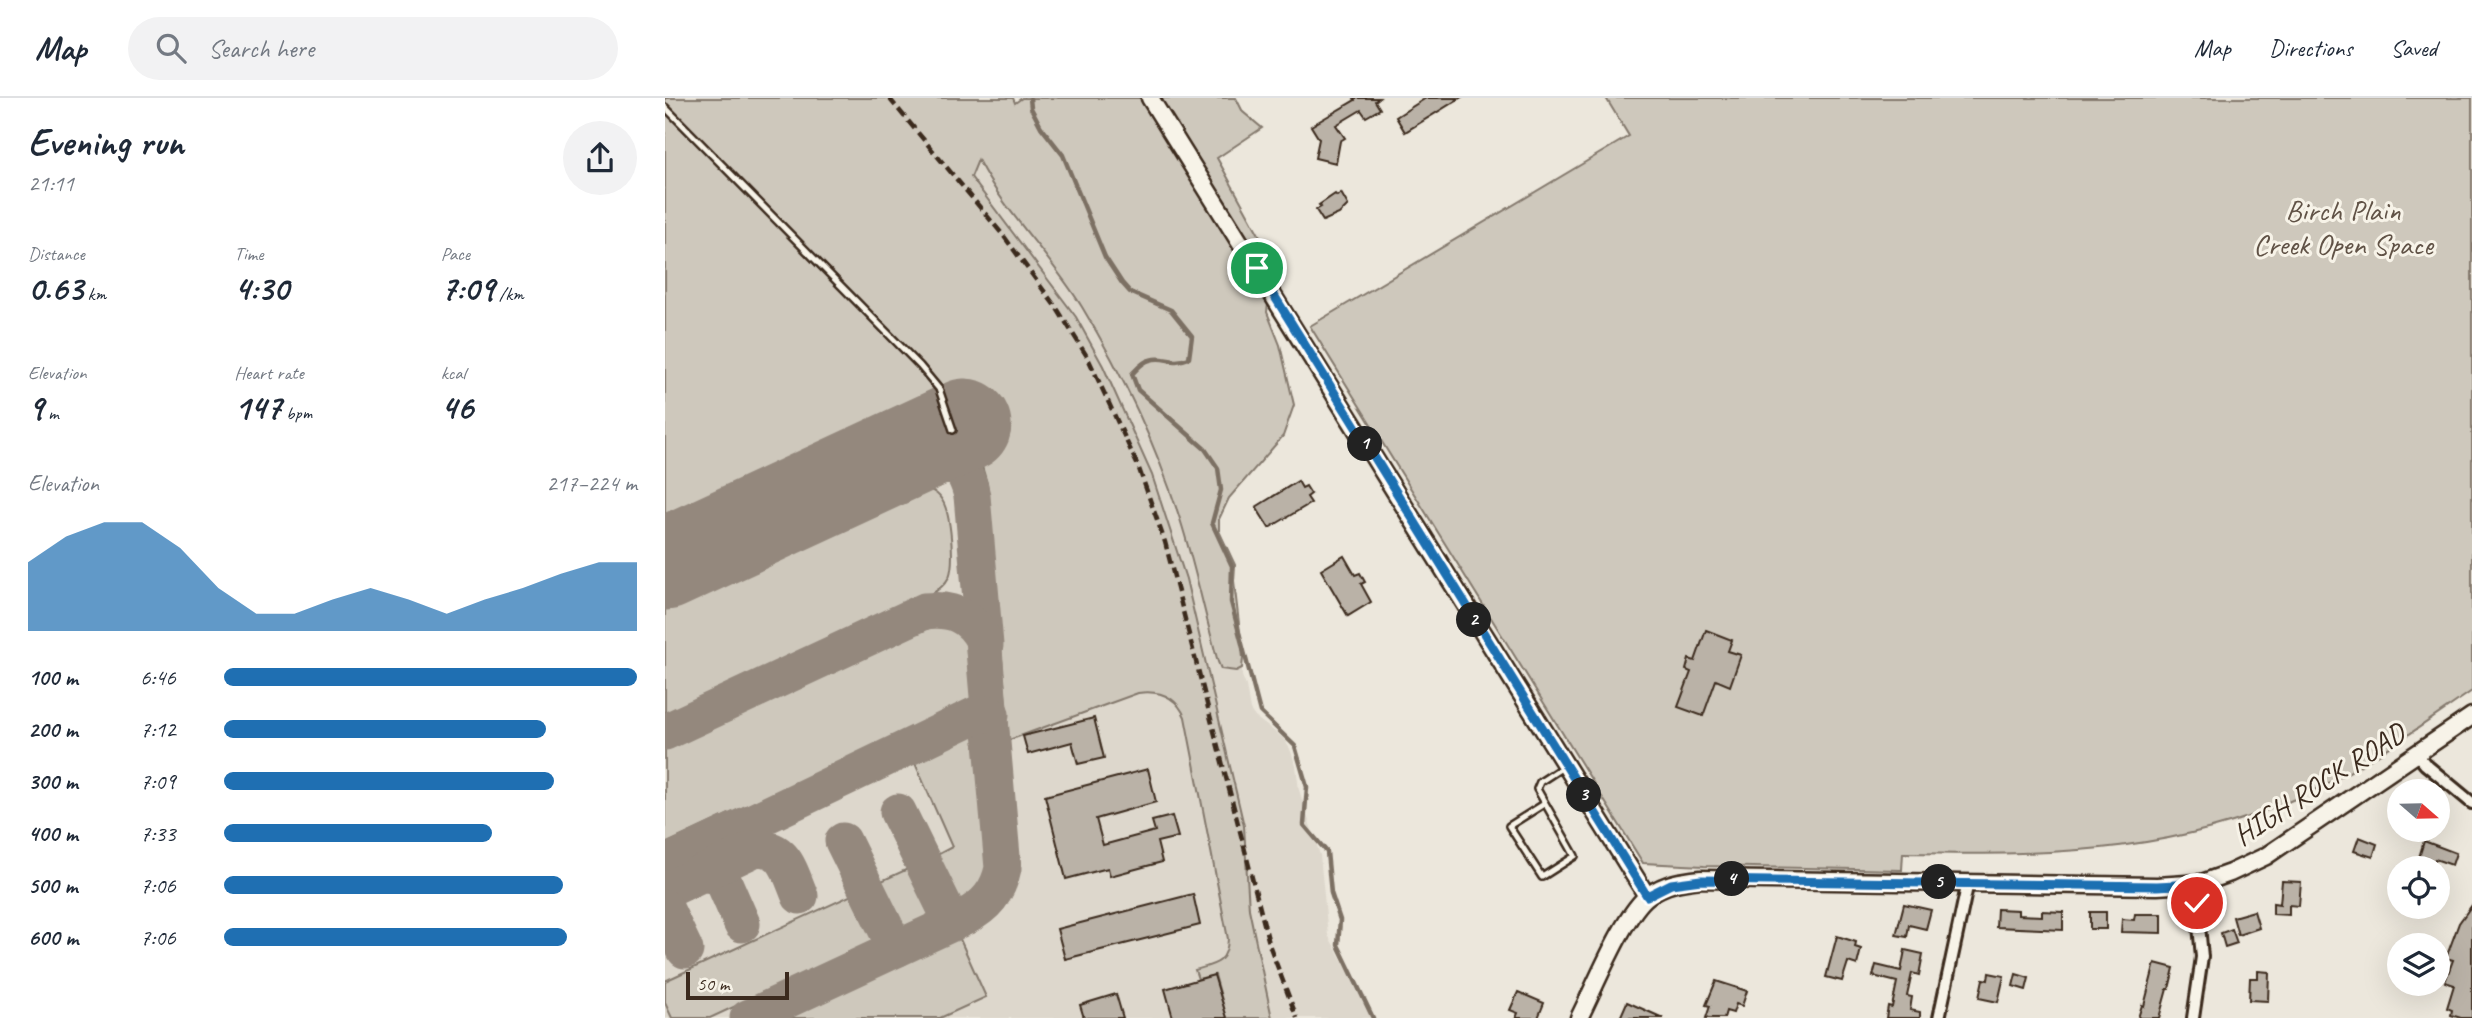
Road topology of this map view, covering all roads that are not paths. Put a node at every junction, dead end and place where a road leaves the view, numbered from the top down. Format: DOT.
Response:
graph roads {
  1 [pos="1150,98"];
  2 [pos="665,107"];
  3 [pos="953,430"];
  4 [pos="2472,716"];
  5 [pos="2417,754"];
  6 [pos="1566,765"];
  7 [pos="2472,803"];
  8 [pos="1544,804"];
  9 [pos="1968,883"];
  10 [pos="2195,884"];
  11 [pos="1647,896"];
  12 [pos="1579,1018"];
  13 [pos="1939,1018"];
  14 [pos="2193,1018"];
  1 -- 6 [label="main road"];
  2 -- 3 [label="lane"];
  4 -- 5 [label="main road, HIGH ROCK ROAD"];
  5 -- 7 [label="street"];
  5 -- 10 [label="main road, HIGH ROCK ROAD"];
  6 -- 8 [label="lane"];
  6 -- 11 [label="main road"];
  8 -- 8 [label="lane"];
  9 -- 10 [label="main road, HIGH ROCK ROAD"];
  9 -- 11 [label="main road, HIGH ROCK ROAD"];
  9 -- 13 [label="street"];
  10 -- 14 [label="street"];
  11 -- 12 [label="main road"];
}
